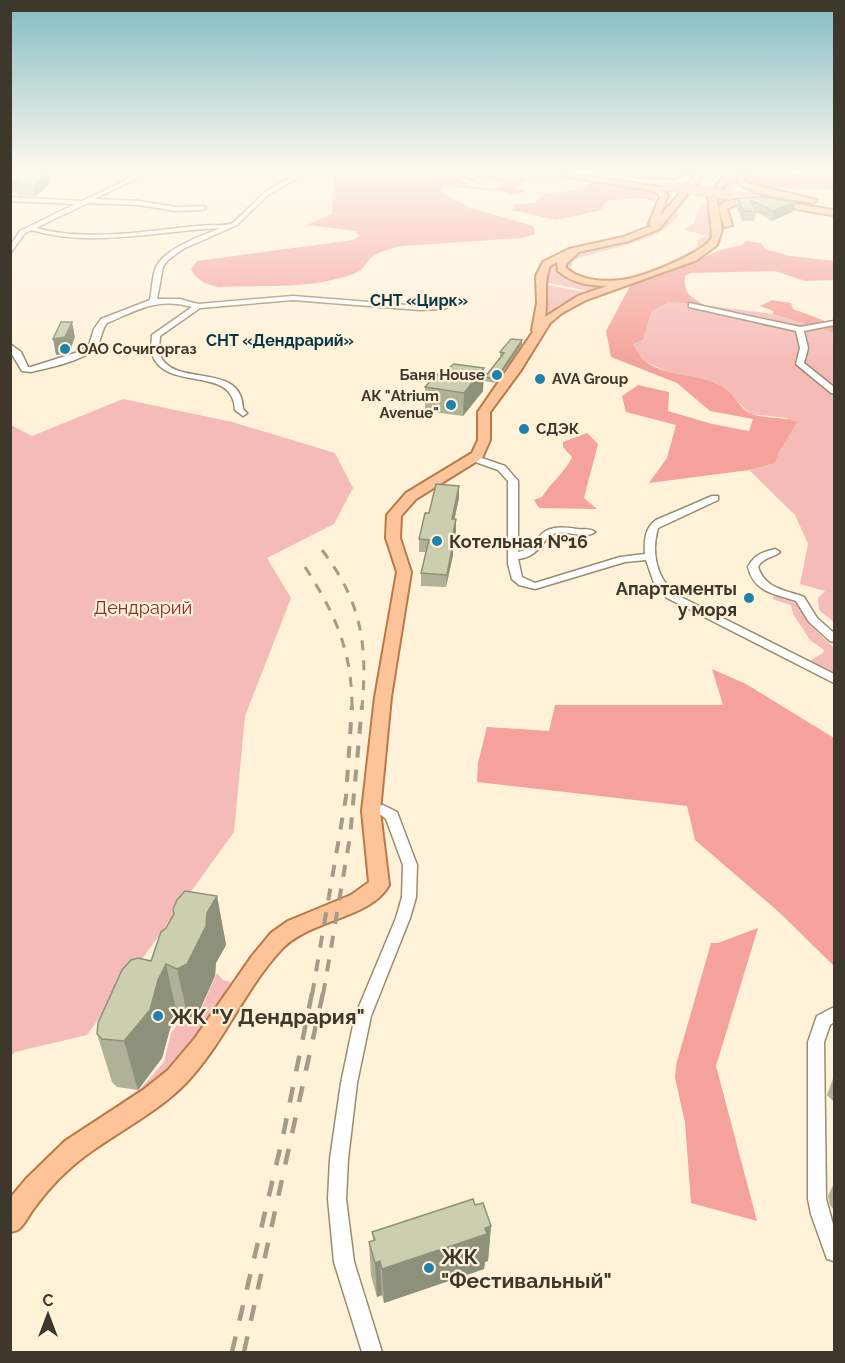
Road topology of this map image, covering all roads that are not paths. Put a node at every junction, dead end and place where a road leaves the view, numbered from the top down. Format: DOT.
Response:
graph roads {
  1 [pos="20,236"];
  2 [pos="61,236"];
  3 [pos="79,236"];
  4 [pos="208,236"];
  5 [pos="635,236"];
  6 [pos="718,236"];
  7 [pos="727,236"];
  8 [pos="600,246"];
  9 [pos="709,248"];
  10 [pos="10,252"];
  11 [pos="649,276"];
  12 [pos="454,299"];
  13 [pos="153,301"];
  14 [pos="692,305"];
  15 [pos="198,306"];
  16 [pos="834,323"];
  17 [pos="801,329"];
  18 [pos="537,334"];
  19 [pos="10,346"];
  20 [pos="834,391"];
  21 [pos="243,413"];
  22 [pos="473,458"];
  23 [pos="716,498"];
  24 [pos="591,532"];
  25 [pos="775,552"];
  26 [pos="514,556"];
  27 [pos="651,556"];
  28 [pos="834,639"];
  29 [pos="834,679"];
  30 [pos="371,811"];
  31 [pos="834,1014"];
  32 [pos="10,1220"];
  33 [pos="834,1252"];
  34 [pos="372,1353"];
  1 -- 10 [label="street"];
  2 -- 3 [label="street"];
  4 -- 13 [label="street"];
  5 -- 8 [label="main road"];
  6 -- 9 [label="main road"];
  7 -- 9 [label="main road"];
  8 -- 11 [label="main road"];
  8 -- 18 [label="main road"];
  9 -- 11 [label="main road"];
  11 -- 18 [label="main road"];
  12 -- 15 [label="street"];
  13 -- 15 [label="street"];
  13 -- 19 [label="street"];
  14 -- 17 [label="street"];
  15 -- 21 [label="street"];
  16 -- 17 [label="street"];
  17 -- 20 [label="street"];
  18 -- 22 [label="main road"];
  22 -- 26 [label="street"];
  22 -- 30 [label="main road"];
  23 -- 27 [label="street"];
  24 -- 26 [label="street"];
  25 -- 28 [label="street"];
  26 -- 27 [label="street"];
  27 -- 29 [label="street"];
  30 -- 32 [label="main road"];
  30 -- 34 [label="street"];
  31 -- 33 [label="street"];
}
